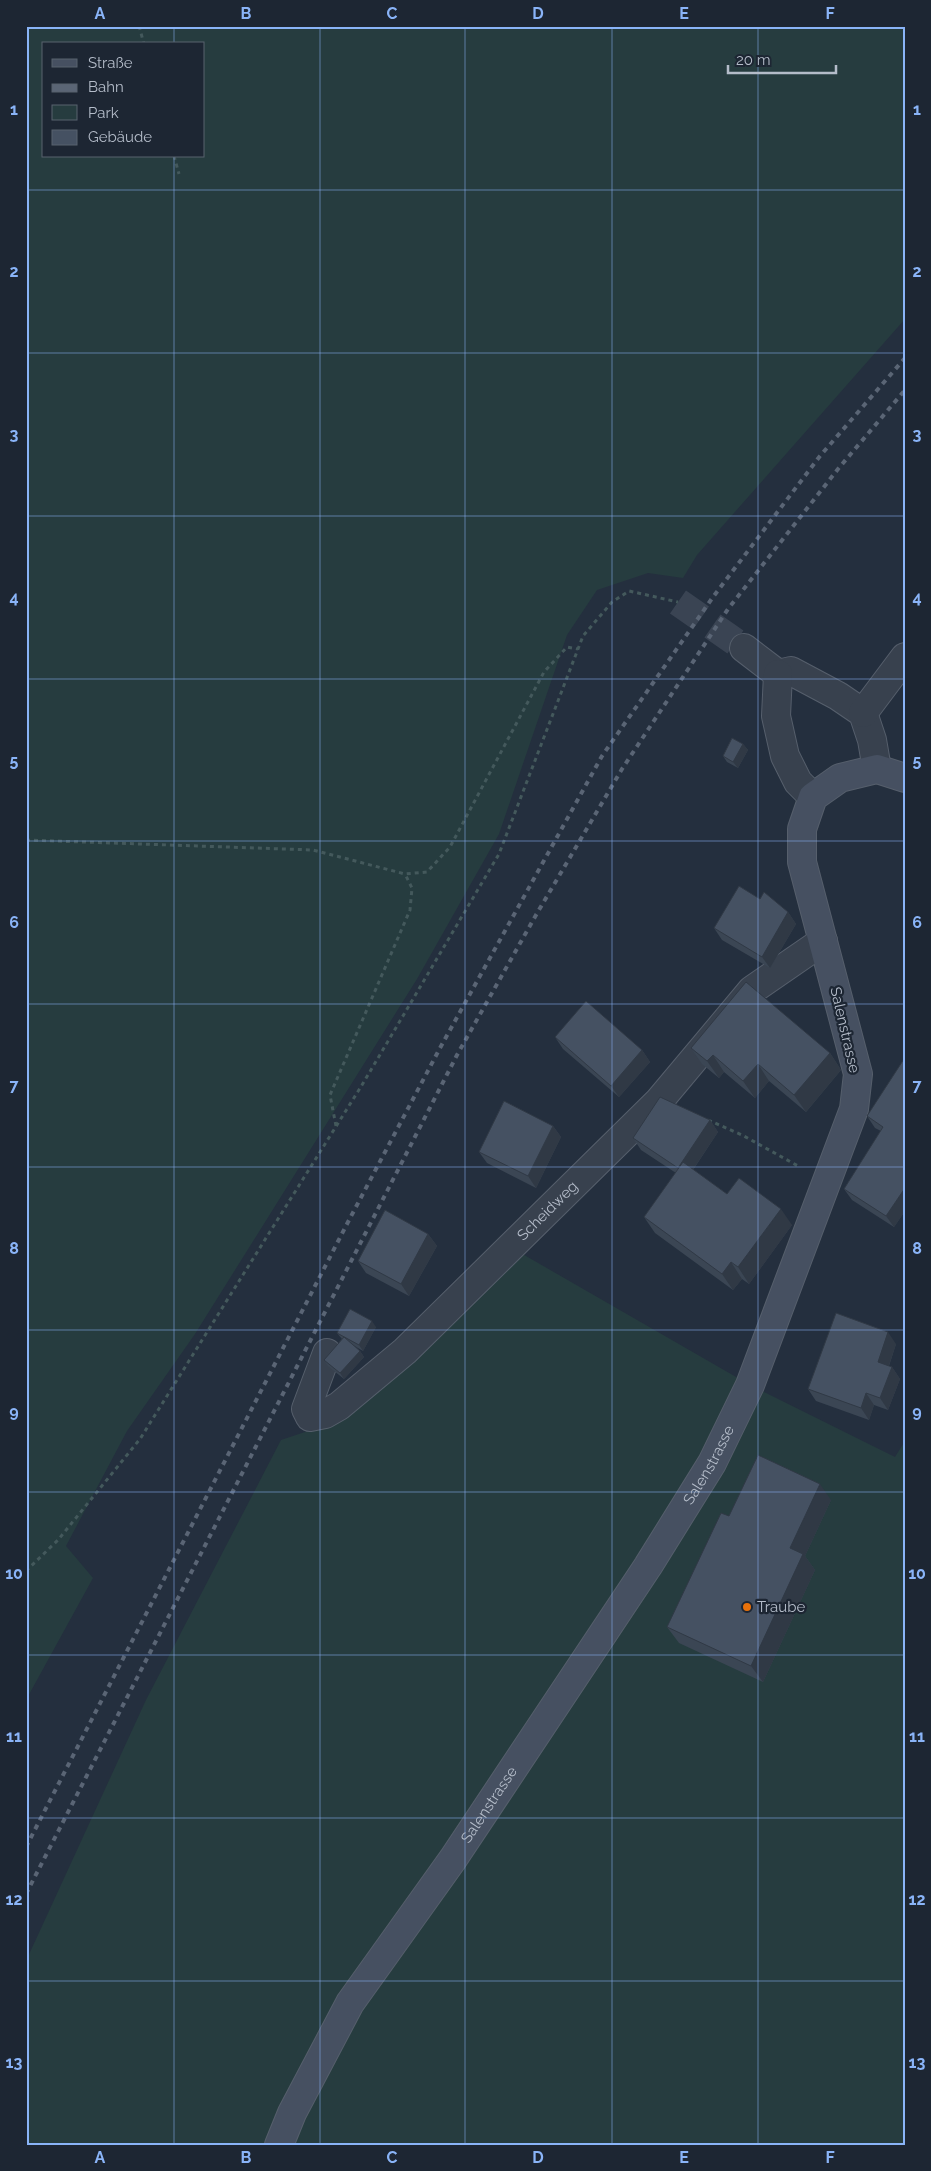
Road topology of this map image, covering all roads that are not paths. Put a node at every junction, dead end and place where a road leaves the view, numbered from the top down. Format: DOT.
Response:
graph roads {
  1 [pos="744,648"];
  2 [pos="905,657"];
  3 [pos="778,674"];
  4 [pos="864,713"];
  5 [pos="877,769"];
  6 [pos="905,778"];
  7 [pos="813,797"];
  8 [pos="823,941"];
  9 [pos="327,1353"];
  10 [pos="280,2145"];
  1 -- 3 [label="street"];
  2 -- 4 [label="street"];
  3 -- 4 [label="street"];
  3 -- 7 [label="street"];
  4 -- 5 [label="street"];
  5 -- 6 [label="street"];
  5 -- 7 [label="street"];
  7 -- 8 [label="street, Salenstrasse"];
  8 -- 9 [label="street, Scheidweg"];
  8 -- 10 [label="street, Salenstrasse"];
}
